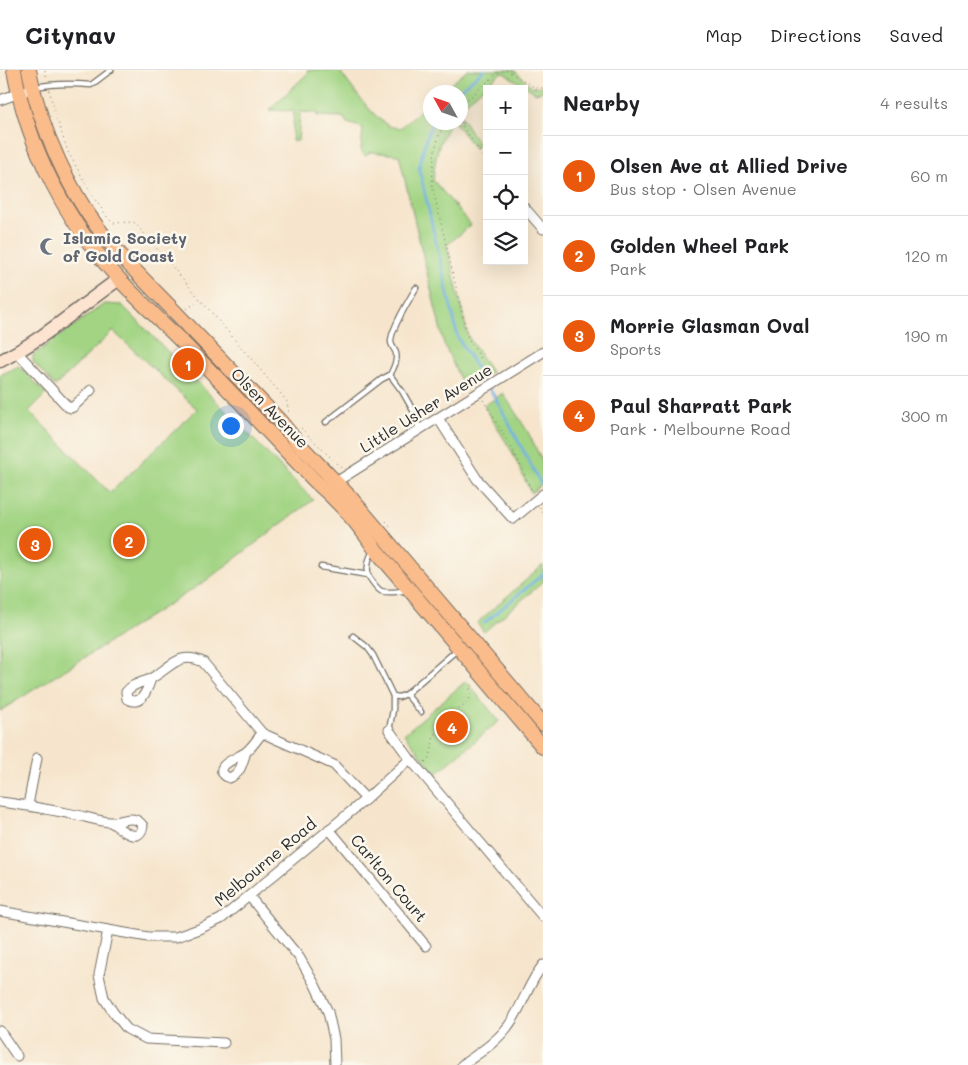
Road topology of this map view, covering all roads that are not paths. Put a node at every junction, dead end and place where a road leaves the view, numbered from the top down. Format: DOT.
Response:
graph roads {
  1 [pos="14,70"];
  2 [pos="29,70"];
  3 [pos="110,70"];
  4 [pos="33,88"];
  5 [pos="19,93"];
  6 [pos="0,100"];
  7 [pos="528,212"];
  8 [pos="543,229"];
  9 [pos="119,278"];
  10 [pos="416,288"];
  11 [pos="18,352"];
  12 [pos="543,352"];
  13 [pos="0,361"];
  14 [pos="390,376"];
  15 [pos="91,390"];
  16 [pos="438,418"];
  17 [pos="326,422"];
  18 [pos="419,430"];
  19 [pos="337,483"];
  20 [pos="539,495"];
  21 [pos="375,549"];
  22 [pos="321,567"];
  23 [pos="368,575"];
  24 [pos="408,588"];
  25 [pos="354,636"];
  26 [pos="459,648"];
  27 [pos="151,678"];
  28 [pos="406,694"];
  29 [pos="393,696"];
  30 [pos="421,712"];
  31 [pos="543,724"];
  32 [pos="388,730"];
  33 [pos="262,734"];
  34 [pos="543,747"];
  35 [pos="246,752"];
  36 [pos="37,758"];
  37 [pos="410,759"];
  38 [pos="366,799"];
  39 [pos="0,802"];
  40 [pos="28,805"];
  41 [pos="111,822"];
  42 [pos="329,830"];
  43 [pos="249,896"];
  44 [pos="0,910"];
  45 [pos="543,918"];
  46 [pos="108,930"];
  47 [pos="426,946"];
  48 [pos="543,965"];
  49 [pos="0,1031"];
  50 [pos="224,1043"];
  51 [pos="17,1056"];
  52 [pos="336,1065"];
  53 [pos="462,1065"];
  1 -- 5 [label="main road, Olsen Avenue"];
  2 -- 4 [label="main road, Olsen Avenue"];
  3 -- 4 [label="lane"];
  4 -- 5 [label="street"];
  4 -- 19 [label="main road, Olsen Avenue"];
  5 -- 6 [label="street"];
  5 -- 9 [label="main road, Olsen Avenue"];
  7 -- 8 [label="street"];
  9 -- 11 [label="street"];
  9 -- 19 [label="main road, Olsen Avenue"];
  10 -- 14 [label="lane"];
  11 -- 13 [label="street"];
  11 -- 15 [label="street"];
  12 -- 16 [label="street, Little Usher Avenue"];
  14 -- 17 [label="lane"];
  14 -- 18 [label="lane"];
  16 -- 18 [label="street, Little Usher Avenue"];
  16 -- 20 [label="street"];
  18 -- 19 [label="street, Little Usher Avenue"];
  19 -- 21 [label="main road, Olsen Avenue"];
  19 -- 31 [label="main road, Olsen Avenue"];
  21 -- 23 [label="lane"];
  21 -- 24 [label="main road, Olsen Avenue"];
  22 -- 23 [label="lane"];
  23 -- 24 [label="lane"];
  24 -- 26 [label="main road, Olsen Avenue"];
  25 -- 29 [label="lane"];
  26 -- 28 [label="lane"];
  26 -- 34 [label="main road, Olsen Avenue"];
  27 -- 33 [label="street"];
  28 -- 29 [label="lane"];
  28 -- 30 [label="lane"];
  29 -- 32 [label="lane"];
  32 -- 37 [label="street"];
  33 -- 35 [label="street"];
  33 -- 38 [label="street"];
  36 -- 40 [label="street"];
  37 -- 38 [label="street, Melbourne Road"];
  37 -- 45 [label="street"];
  38 -- 42 [label="street, Melbourne Road"];
  39 -- 40 [label="street"];
  40 -- 41 [label="street"];
  42 -- 43 [label="street, Melbourne Road"];
  42 -- 47 [label="street, Carlton Court"];
  43 -- 46 [label="street, Melbourne Road"];
  43 -- 52 [label="street"];
  44 -- 46 [label="street, Melbourne Road"];
  46 -- 50 [label="street"];
  48 -- 53 [label="street"];
  49 -- 51 [label="street"];
}
